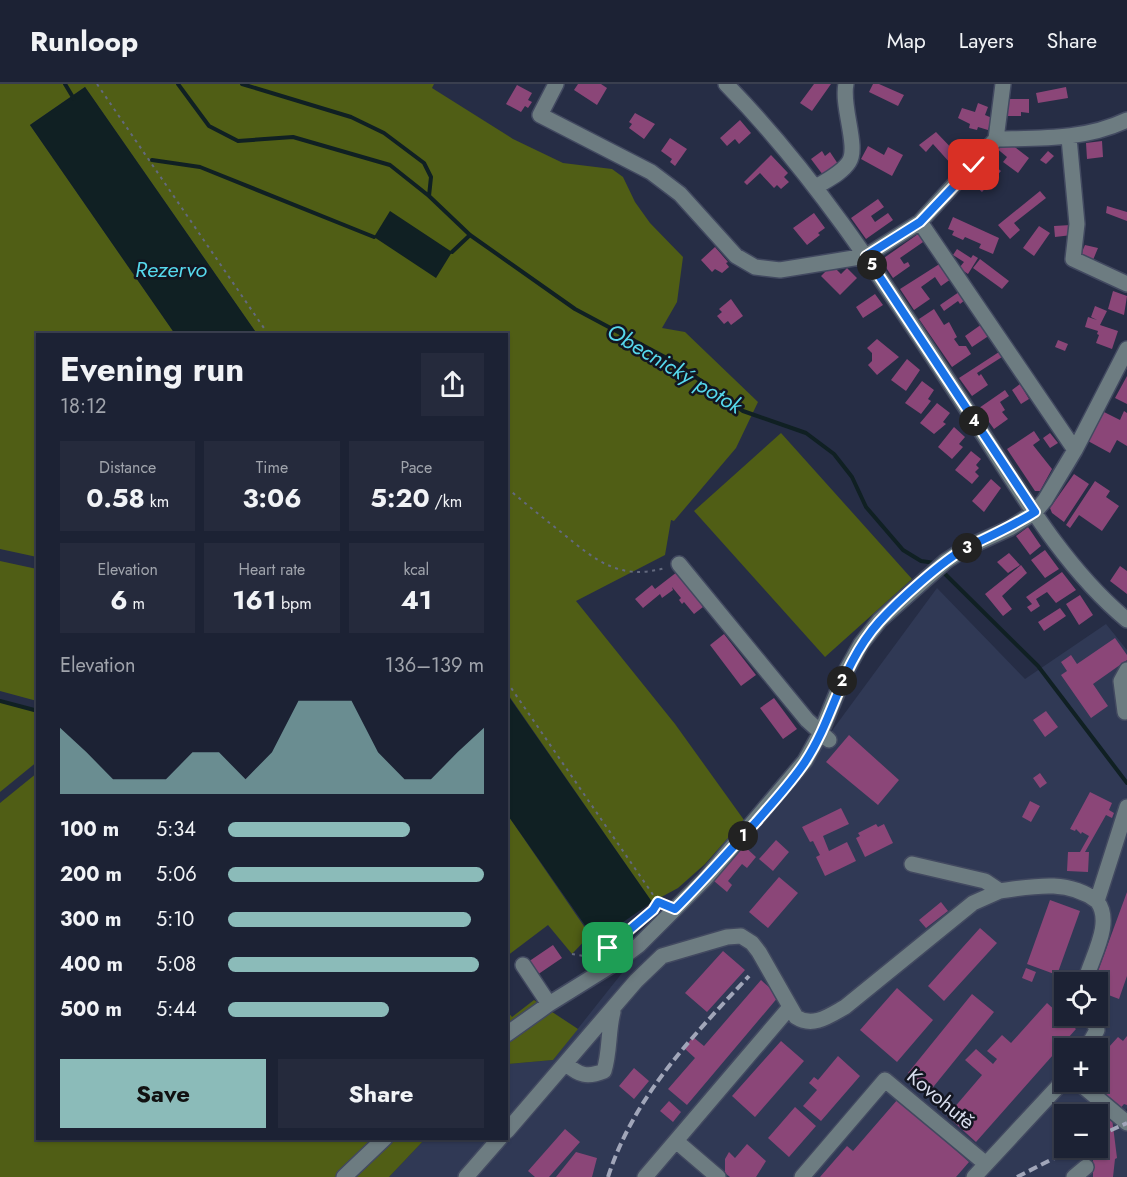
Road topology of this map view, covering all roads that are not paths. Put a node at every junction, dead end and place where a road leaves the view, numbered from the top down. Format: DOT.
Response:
graph roads {
  1 [pos="556,84"];
  2 [pos="726,84"];
  3 [pos="846,84"];
  4 [pos="1003,84"];
  5 [pos="1127,120"];
  6 [pos="1069,138"];
  7 [pos="996,139"];
  8 [pos="816,187"];
  9 [pos="920,222"];
  10 [pos="866,256"];
  11 [pos="1127,284"];
  12 [pos="1127,349"];
  13 [pos="1075,450"];
  14 [pos="1035,512"];
  15 [pos="679,564"];
  16 [pos="1127,620"];
  17 [pos="1127,670"];
  18 [pos="1125,712"];
  19 [pos="825,736"];
  20 [pos="1127,807"];
  21 [pos="912,864"];
  22 [pos="1000,891"];
  23 [pos="1096,901"];
  24 [pos="523,965"];
  25 [pos="1088,972"];
  26 [pos="549,1004"];
  27 [pos="790,1007"];
  28 [pos="613,1009"];
  29 [pos="508,1033"];
  30 [pos="566,1064"];
  31 [pos="1054,1091"];
  32 [pos="1090,1092"];
  33 [pos="1127,1123"];
  34 [pos="508,1130"];
  35 [pos="383,1140"];
  36 [pos="498,1140"];
  37 [pos="676,1141"];
  38 [pos="986,1164"];
  39 [pos="344,1177"];
  40 [pos="466,1177"];
  41 [pos="645,1177"];
  42 [pos="718,1177"];
  43 [pos="802,1177"];
  44 [pos="974,1177"];
  1 -- 10 [label="street"];
  2 -- 8 [label="street"];
  3 -- 8 [label="street"];
  4 -- 7 [label="street"];
  5 -- 6 [label="street"];
  6 -- 7 [label="street"];
  6 -- 11 [label="street"];
  7 -- 9 [label="street"];
  8 -- 10 [label="street"];
  9 -- 10 [label="street"];
  9 -- 13 [label="street"];
  10 -- 14 [label="street"];
  12 -- 13 [label="street"];
  13 -- 14 [label="street"];
  14 -- 16 [label="street"];
  14 -- 19 [label="street"];
  15 -- 19 [label="street"];
  17 -- 18 [label="street"];
  19 -- 26 [label="street"];
  20 -- 23 [label="street"];
  21 -- 22 [label="street"];
  22 -- 23 [label="street"];
  22 -- 27 [label="street"];
  23 -- 25 [label="street"];
  24 -- 26 [label="street"];
  26 -- 29 [label="street"];
  27 -- 28 [label="street"];
  27 -- 37 [label="street"];
  28 -- 30 [label="street"];
  28 -- 30 [label="street"];
  30 -- 34 [label="street"];
  31 -- 38 [label="street"];
  32 -- 33 [label="street"];
  35 -- 39 [label="street"];
  36 -- 40 [label="street"];
  37 -- 41 [label="street"];
  37 -- 42 [label="street"];
  38 -- 43 [label="street, Kovohutě"];
  38 -- 44 [label="street"];
}
